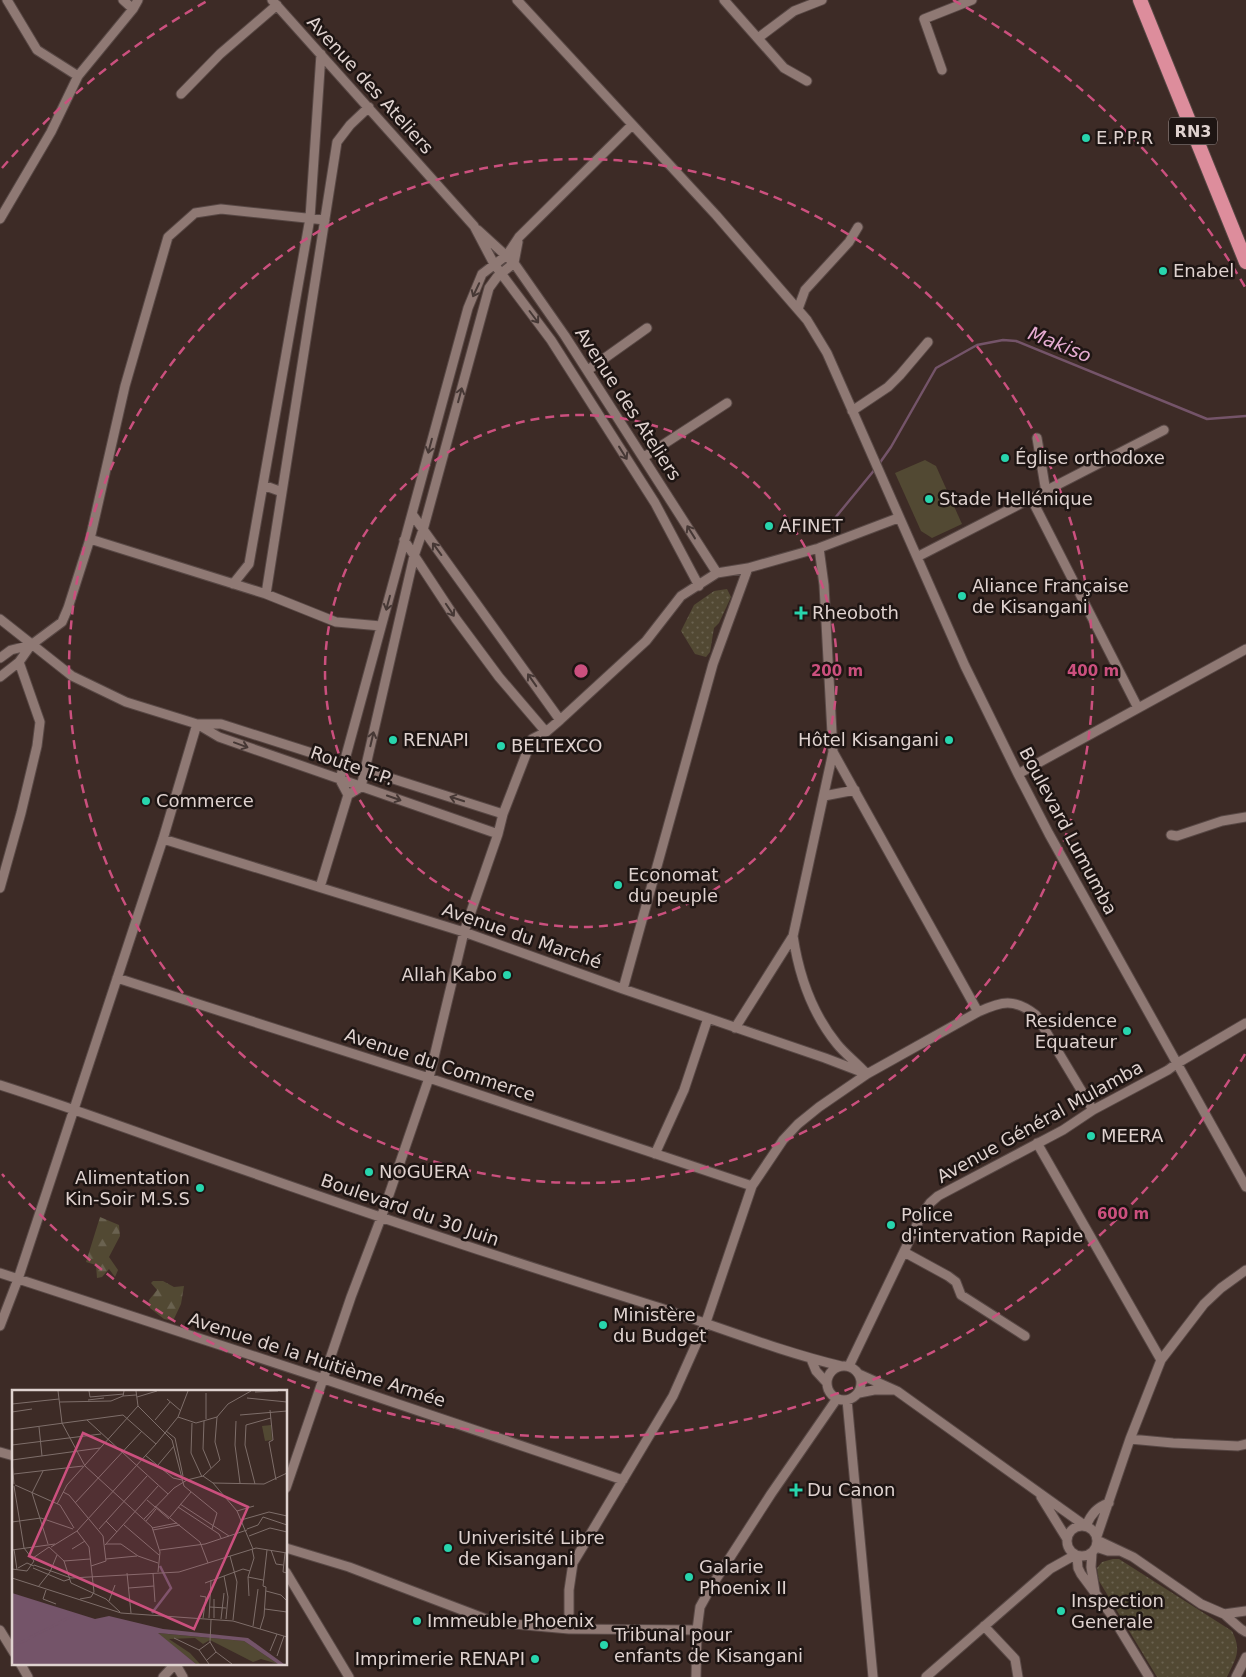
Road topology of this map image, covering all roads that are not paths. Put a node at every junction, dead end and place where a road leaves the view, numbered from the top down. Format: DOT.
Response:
graph roads {
  1 [pos="7,0"];
  2 [pos="123,0"];
  3 [pos="138,0"];
  4 [pos="517,0"];
  5 [pos="724,0"];
  6 [pos="822,0"];
  7 [pos="972,0"];
  8 [pos="1140,0"];
  9 [pos="275,3"];
  10 [pos="133,8"];
  11 [pos="758,38"];
  12 [pos="321,54"];
  13 [pos="942,70"];
  14 [pos="78,76"];
  15 [pos="807,81"];
  16 [pos="180,94"];
  17 [pos="369,107"];
  18 [pos="632,125"];
  19 [pos="310,218"];
  20 [pos="0,219"];
  21 [pos="324,220"];
  22 [pos="474,226"];
  23 [pos="858,227"];
  24 [pos="519,237"];
  25 [pos="507,256"];
  26 [pos="1246,262"];
  27 [pos="514,263"];
  28 [pos="494,264"];
  29 [pos="501,273"];
  30 [pos="798,309"];
  31 [pos="647,328"];
  32 [pos="928,342"];
  33 [pos="588,370"];
  34 [pos="727,404"];
  35 [pos="852,411"];
  36 [pos="1164,430"];
  37 [pos="1037,438"];
  38 [pos="644,457"];
  39 [pos="263,485"];
  40 [pos="282,492"];
  41 [pos="1046,492"];
  42 [pos="1031,498"];
  43 [pos="412,514"];
  44 [pos="898,518"];
  45 [pos="423,530"];
  46 [pos="90,539"];
  47 [pos="404,540"];
  48 [pos="819,548"];
  49 [pos="414,556"];
  50 [pos="917,557"];
  51 [pos="748,568"];
  52 [pos="718,573"];
  53 [pos="233,584"];
  54 [pos="700,586"];
  55 [pos="266,594"];
  56 [pos="0,619"];
  57 [pos="381,626"];
  58 [pos="32,645"];
  59 [pos="1246,649"];
  60 [pos="0,658"];
  61 [pos="19,662"];
  62 [pos="0,677"];
  63 [pos="1138,708"];
  64 [pos="560,720"];
  65 [pos="197,724"];
  66 [pos="546,732"];
  67 [pos="833,752"];
  68 [pos="344,763"];
  69 [pos="365,769"];
  70 [pos="1018,774"];
  71 [pos="340,780"];
  72 [pos="361,787"];
  73 [pos="854,790"];
  74 [pos="348,795"];
  75 [pos="824,796"];
  76 [pos="503,814"];
  77 [pos="1246,816"];
  78 [pos="498,834"];
  79 [pos="1171,835"];
  80 [pos="163,839"];
  81 [pos="320,887"];
  82 [pos="0,888"];
  83 [pos="464,932"];
  84 [pos="793,936"];
  85 [pos="117,978"];
  86 [pos="622,989"];
  87 [pos="978,1012"];
  88 [pos="708,1018"];
  89 [pos="1246,1023"];
  90 [pos="735,1028"];
  91 [pos="1176,1064"];
  92 [pos="867,1074"];
  93 [pos="429,1078"];
  94 [pos="0,1086"];
  95 [pos="74,1109"];
  96 [pos="1093,1110"];
  97 [pos="1037,1143"];
  98 [pos="654,1154"];
  99 [pos="752,1186"];
  100 [pos="1246,1187"];
  101 [pos="381,1218"];
  102 [pos="904,1252"];
  103 [pos="1246,1270"];
  104 [pos="0,1274"];
  105 [pos="18,1280"];
  106 [pos="706,1322"];
  107 [pos="0,1326"];
  108 [pos="1025,1336"];
  109 [pos="811,1359"];
  110 [pos="1161,1360"];
  111 [pos="845,1366"];
  112 [pos="859,1374"];
  113 [pos="324,1379"];
  114 [pos="827,1383"];
  115 [pos="897,1390"];
  116 [pos="859,1393"];
  117 [pos="836,1400"];
  118 [pos="847,1400"];
  119 [pos="1130,1439"];
  120 [pos="1246,1444"];
  121 [pos="623,1480"];
  122 [pos="288,1482"];
  123 [pos="1037,1491"];
  124 [pos="1109,1503"];
  125 [pos="1085,1526"];
  126 [pos="1067,1542"];
  127 [pos="1096,1544"];
  128 [pos="288,1549"];
  129 [pos="1076,1555"];
  130 [pos="1050,1569"];
  131 [pos="288,1575"];
  132 [pos="1096,1593"];
  133 [pos="1246,1611"];
  134 [pos="1224,1614"];
  135 [pos="984,1626"];
  136 [pos="570,1629"];
  137 [pos="0,1630"];
  138 [pos="697,1630"];
  139 [pos="1246,1632"];
  140 [pos="12,1650"];
  141 [pos="1246,1657"];
  142 [pos="21,1664"];
  143 [pos="174,1664"];
  144 [pos="176,1664"];
  145 [pos="1147,1676"];
  146 [pos="28,1677"];
  147 [pos="163,1677"];
  148 [pos="183,1677"];
  149 [pos="349,1677"];
  150 [pos="696,1677"];
  151 [pos="873,1677"];
  152 [pos="926,1677"];
  153 [pos="1018,1677"];
  154 [pos="1236,1677"];
  1 -- 14 [label="street"];
  2 -- 10 [label="street"];
  3 -- 10 [label="street"];
  4 -- 18 [label="street, Boulevard Lumumba"];
  5 -- 11 [label="street"];
  6 -- 11 [label="street"];
  7 -- 13 [label="street"];
  8 -- 26 [label="highway, RN3"];
  9 -- 12 [label="street, Avenue des Ateliers"];
  9 -- 16 [label="street"];
  10 -- 14 [label="street"];
  11 -- 15 [label="street"];
  12 -- 17 [label="street, Avenue des Ateliers"];
  12 -- 19 [label="street"];
  14 -- 20 [label="street"];
  17 -- 21 [label="street"];
  17 -- 22 [label="street, Avenue des Ateliers"];
  18 -- 24 [label="street"];
  18 -- 30 [label="street, Boulevard Lumumba"];
  19 -- 21 [label="street"];
  19 -- 39 [label="street"];
  19 -- 46 [label="street"];
  21 -- 40 [label="street"];
  22 -- 25 [label="street, Avenue des Ateliers"];
  22 -- 28 [label="street, Avenue des Ateliers"];
  23 -- 30 [label="street"];
  24 -- 25 [label="street"];
  24 -- 27 [label="street"];
  25 -- 27 [label="street, Avenue des Ateliers"];
  25 -- 28 [label="street"];
  27 -- 29 [label="street"];
  27 -- 33 [label="street, Avenue des Ateliers"];
  28 -- 29 [label="street, Avenue des Ateliers"];
  28 -- 43 [label="street, one-way"];
  45 -- 29 [label="street, one-way"];
  29 -- 54 [label="street, Avenue des Ateliers, one-way"];
  30 -- 35 [label="street, Boulevard Lumumba"];
  31 -- 33 [label="street"];
  32 -- 35 [label="street"];
  33 -- 38 [label="street, Avenue des Ateliers"];
  34 -- 38 [label="street"];
  35 -- 44 [label="street, Boulevard Lumumba"];
  36 -- 41 [label="street"];
  37 -- 41 [label="street"];
  52 -- 38 [label="street, Avenue des Ateliers, one-way"];
  39 -- 40 [label="street"];
  39 -- 53 [label="street"];
  40 -- 55 [label="street"];
  41 -- 42 [label="street"];
  42 -- 50 [label="street"];
  42 -- 63 [label="street"];
  43 -- 45 [label="street"];
  43 -- 47 [label="street"];
  44 -- 48 [label="street"];
  44 -- 50 [label="street, Boulevard Lumumba"];
  45 -- 49 [label="street"];
  64 -- 45 [label="street, one-way"];
  46 -- 53 [label="street"];
  46 -- 58 [label="street"];
  47 -- 49 [label="street"];
  47 -- 57 [label="street, one-way"];
  48 -- 51 [label="street"];
  48 -- 67 [label="street"];
  49 -- 66 [label="street, one-way"];
  69 -- 49 [label="street, one-way"];
  50 -- 70 [label="street, Boulevard Lumumba"];
  51 -- 52 [label="street"];
  51 -- 86 [label="street"];
  52 -- 54 [label="street"];
  53 -- 55 [label="street"];
  54 -- 64 [label="street"];
  55 -- 57 [label="street"];
  56 -- 58 [label="street, Route T.P."];
  57 -- 68 [label="street"];
  58 -- 60 [label="street"];
  58 -- 61 [label="street"];
  58 -- 65 [label="street, Route T.P."];
  59 -- 63 [label="street"];
  61 -- 62 [label="street"];
  61 -- 82 [label="street"];
  63 -- 70 [label="street"];
  64 -- 66 [label="street"];
  65 -- 68 [label="street, Route T.P."];
  65 -- 71 [label="street, Route T.P., one-way"];
  65 -- 80 [label="street"];
  66 -- 76 [label="street"];
  67 -- 73 [label="street"];
  67 -- 75 [label="street"];
  68 -- 69 [label="street, Route T.P."];
  68 -- 71 [label="street"];
  69 -- 72 [label="street"];
  76 -- 69 [label="street, Route T.P., one-way"];
  70 -- 91 [label="street, Boulevard Lumumba"];
  71 -- 72 [label="street, Route T.P."];
  71 -- 74 [label="street"];
  72 -- 74 [label="street"];
  72 -- 78 [label="street, Route T.P., one-way"];
  73 -- 75 [label="street"];
  73 -- 87 [label="street"];
  74 -- 81 [label="street"];
  75 -- 84 [label="street"];
  76 -- 78 [label="street"];
  77 -- 79 [label="street"];
  78 -- 83 [label="street"];
  80 -- 81 [label="street, Avenue du Marché"];
  80 -- 85 [label="street"];
  81 -- 83 [label="street, Avenue du Marché"];
  83 -- 86 [label="street, Avenue du Marché"];
  83 -- 93 [label="street"];
  84 -- 90 [label="street"];
  84 -- 92 [label="street"];
  85 -- 93 [label="street, Avenue du Commerce"];
  85 -- 95 [label="street"];
  86 -- 88 [label="street, Avenue du Marché"];
  87 -- 92 [label="street"];
  87 -- 96 [label="street"];
  88 -- 90 [label="street, Avenue du Marché"];
  88 -- 98 [label="street"];
  89 -- 91 [label="street, Avenue Général Mulamba"];
  90 -- 92 [label="street, Avenue du Marché"];
  91 -- 96 [label="street, Avenue Général Mulamba"];
  91 -- 100 [label="street, Boulevard Lumumba"];
  92 -- 99 [label="street"];
  93 -- 98 [label="street, Avenue du Commerce"];
  93 -- 101 [label="street"];
  94 -- 95 [label="street, Boulevard du 30 Juin"];
  95 -- 101 [label="street, Boulevard du 30 Juin"];
  95 -- 105 [label="street"];
  96 -- 97 [label="street, Avenue Général Mulamba"];
  97 -- 102 [label="street, Avenue Général Mulamba"];
  97 -- 110 [label="street"];
  98 -- 99 [label="street, Avenue du Commerce"];
  99 -- 106 [label="street"];
  101 -- 106 [label="street, Boulevard du 30 Juin"];
  101 -- 113 [label="street"];
  102 -- 108 [label="street"];
  102 -- 111 [label="street, Avenue Général Mulamba"];
  103 -- 110 [label="street"];
  104 -- 105 [label="street, Avenue de la Huitième Armée"];
  105 -- 107 [label="street"];
  105 -- 113 [label="street, Avenue de la Huitième Armée"];
  106 -- 109 [label="street, Boulevard du 30 Juin"];
  106 -- 121 [label="street"];
  109 -- 111 [label="street, Boulevard du 30 Juin"];
  109 -- 114 [label="street"];
  110 -- 119 [label="street"];
  111 -- 112 [label="street"];
  111 -- 114 [label="street"];
  112 -- 115 [label="street"];
  112 -- 116 [label="street"];
  113 -- 121 [label="street, Avenue de la Huitième Armée"];
  113 -- 122 [label="street"];
  114 -- 117 [label="street"];
  115 -- 116 [label="street"];
  115 -- 123 [label="street"];
  116 -- 118 [label="street"];
  117 -- 118 [label="street"];
  117 -- 138 [label="street"];
  118 -- 151 [label="street"];
  119 -- 120 [label="street"];
  119 -- 124 [label="street"];
  121 -- 136 [label="street"];
  123 -- 125 [label="street"];
  123 -- 126 [label="street"];
  124 -- 125 [label="street"];
  124 -- 127 [label="street"];
  125 -- 126 [label="street"];
  125 -- 127 [label="street"];
  126 -- 129 [label="street"];
  126 -- 130 [label="street"];
  127 -- 129 [label="street"];
  127 -- 132 [label="street"];
  127 -- 134 [label="street"];
  128 -- 136 [label="street"];
  129 -- 130 [label="street"];
  129 -- 132 [label="street"];
  130 -- 135 [label="street"];
  131 -- 149 [label="street"];
  132 -- 145 [label="street"];
  133 -- 134 [label="street"];
  134 -- 139 [label="street"];
  135 -- 152 [label="street"];
  135 -- 153 [label="street"];
  136 -- 138 [label="street"];
  137 -- 140 [label="street"];
  138 -- 150 [label="street"];
  141 -- 154 [label="street"];
  142 -- 146 [label="street"];
  143 -- 147 [label="street"];
  144 -- 148 [label="street"];
}
